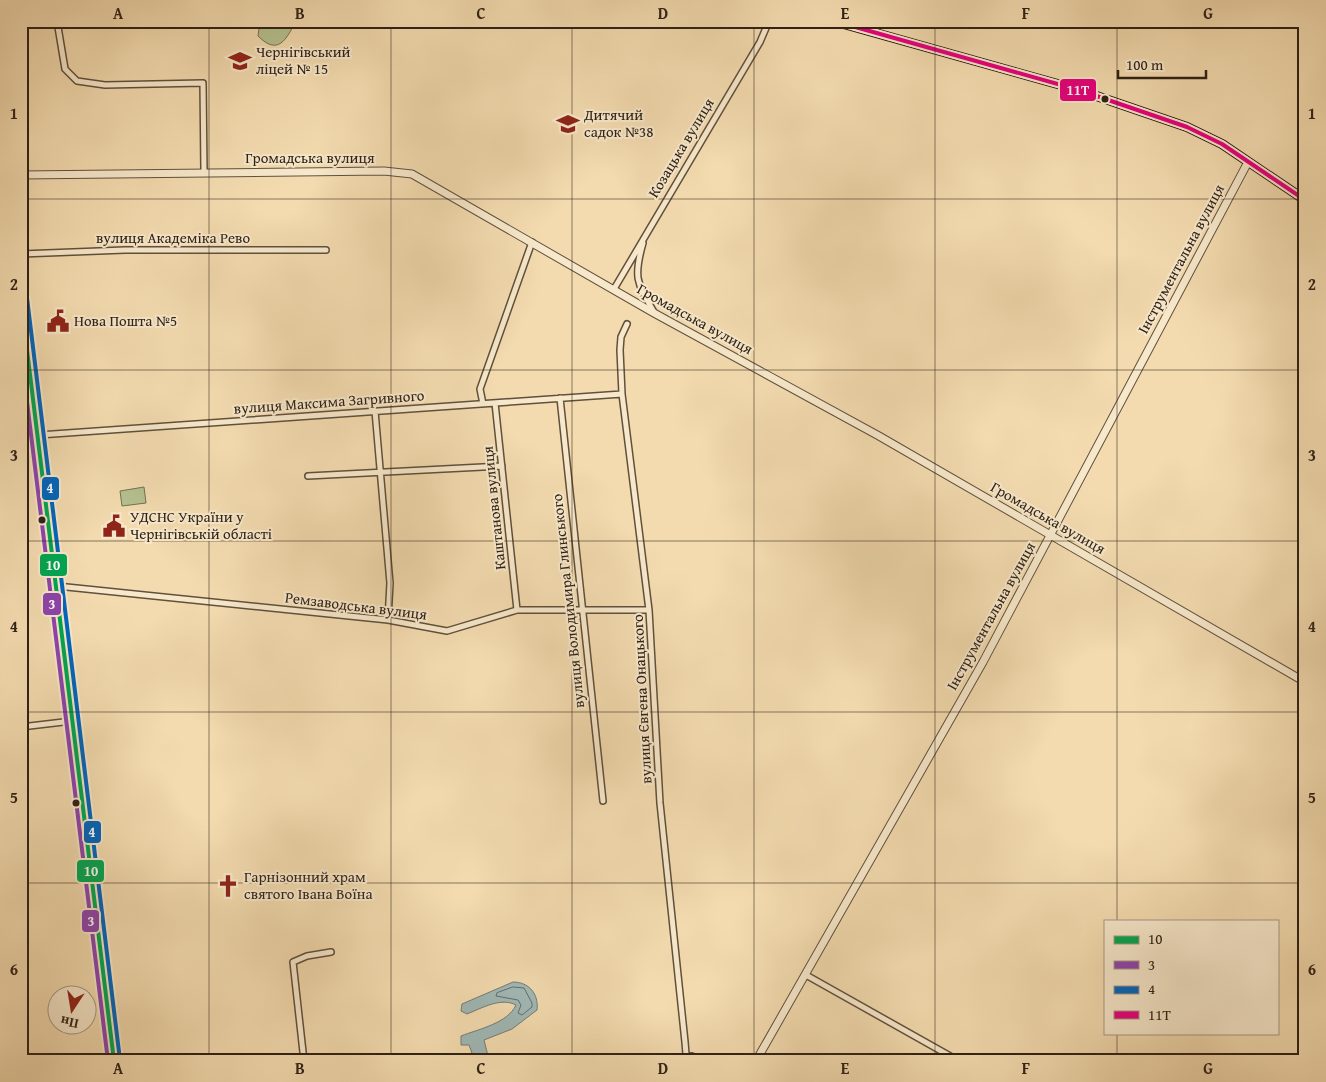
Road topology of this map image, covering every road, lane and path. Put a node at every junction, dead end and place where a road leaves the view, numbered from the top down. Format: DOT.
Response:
graph roads {
  1 [pos="57,21"];
  2 [pos="769,21"];
  3 [pos="832,21"];
  4 [pos="944,21"];
  5 [pos="956,21"];
  6 [pos="1248,162"];
  7 [pos="204,172"];
  8 [pos="21,174"];
  9 [pos="1305,200"];
  10 [pos="645,236"];
  11 [pos="532,242"];
  12 [pos="326,250"];
  13 [pos="21,254"];
  14 [pos="614,288"];
  15 [pos="21,299"];
  16 [pos="654,312"];
  17 [pos="22,318"];
  18 [pos="627,324"];
  19 [pos="622,394"];
  20 [pos="560,398"];
  21 [pos="495,403"];
  22 [pos="483,404"];
  23 [pos="375,411"];
  24 [pos="39,435"];
  25 [pos="502,466"];
  26 [pos="380,472"];
  27 [pos="308,476"];
  28 [pos="1050,536"];
  29 [pos="57,586"];
  30 [pos="581,608"];
  31 [pos="517,610"];
  32 [pos="649,610"];
  33 [pos="388,620"];
  34 [pos="1305,682"];
  35 [pos="72,721"];
  36 [pos="21,727"];
  37 [pos="603,802"];
  38 [pos="331,952"];
  39 [pos="806,975"];
  40 [pos="943,1053"];
  41 [pos="114,1061"];
  42 [pos="304,1061"];
  43 [pos="706,1061"];
  44 [pos="756,1061"];
  45 [pos="948,1061"];
  46 [pos="959,1061"];
  1 -- 7 [label="street"];
  2 -- 10 [label="street, Козацька вулиця"];
  3 -- 6 [label="main road"];
  4 -- 5 [label="street"];
  6 -- 9 [label="main road"];
  6 -- 28 [label="street, Інструментальна вулиця"];
  7 -- 8 [label="street, Громадська вулиця"];
  7 -- 11 [label="street, Громадська вулиця"];
  10 -- 14 [label="street, Козацька вулиця"];
  10 -- 16 [label="street"];
  11 -- 14 [label="street, Громадська вулиця"];
  11 -- 22 [label="street"];
  12 -- 13 [label="street, вулиця Академіка Рево"];
  14 -- 16 [label="street, Громадська вулиця"];
  15 -- 17 [label="main road"];
  16 -- 28 [label="street, Громадська вулиця"];
  17 -- 24 [label="main road"];
  18 -- 19 [label="street, вулиця Євгена Онацького"];
  19 -- 20 [label="street, вулиця Максима Загривного"];
  19 -- 32 [label="street, вулиця Євгена Онацького"];
  20 -- 21 [label="street, вулиця Максима Загривного"];
  20 -- 30 [label="street, вулиця Володимира Глинського"];
  21 -- 22 [label="street, вулиця Максима Загривного"];
  21 -- 25 [label="street, Каштанова вулиця"];
  22 -- 23 [label="street, вулиця Максима Загривного"];
  23 -- 24 [label="street, вулиця Максима Загривного"];
  23 -- 26 [label="street"];
  24 -- 29 [label="main road"];
  25 -- 26 [label="street"];
  25 -- 31 [label="street, Каштанова вулиця"];
  26 -- 27 [label="street"];
  26 -- 33 [label="street"];
  28 -- 34 [label="street, Громадська вулиця"];
  28 -- 39 [label="street, Інструментальна вулиця"];
  29 -- 33 [label="street, Ремзаводська вулиця"];
  29 -- 35 [label="main road"];
  30 -- 31 [label="street, Ремзаводська вулиця"];
  30 -- 32 [label="street, Ремзаводська вулиця"];
  30 -- 37 [label="street, вулиця Володимира Глинського"];
  31 -- 33 [label="street, Ремзаводська вулиця"];
  32 -- 43 [label="street, вулиця Євгена Онацького"];
  35 -- 36 [label="street"];
  35 -- 41 [label="main road"];
  38 -- 42 [label="street"];
  39 -- 40 [label="street"];
  39 -- 44 [label="street, Інструментальна вулиця"];
  40 -- 45 [label="street"];
  40 -- 46 [label="street"];
}
